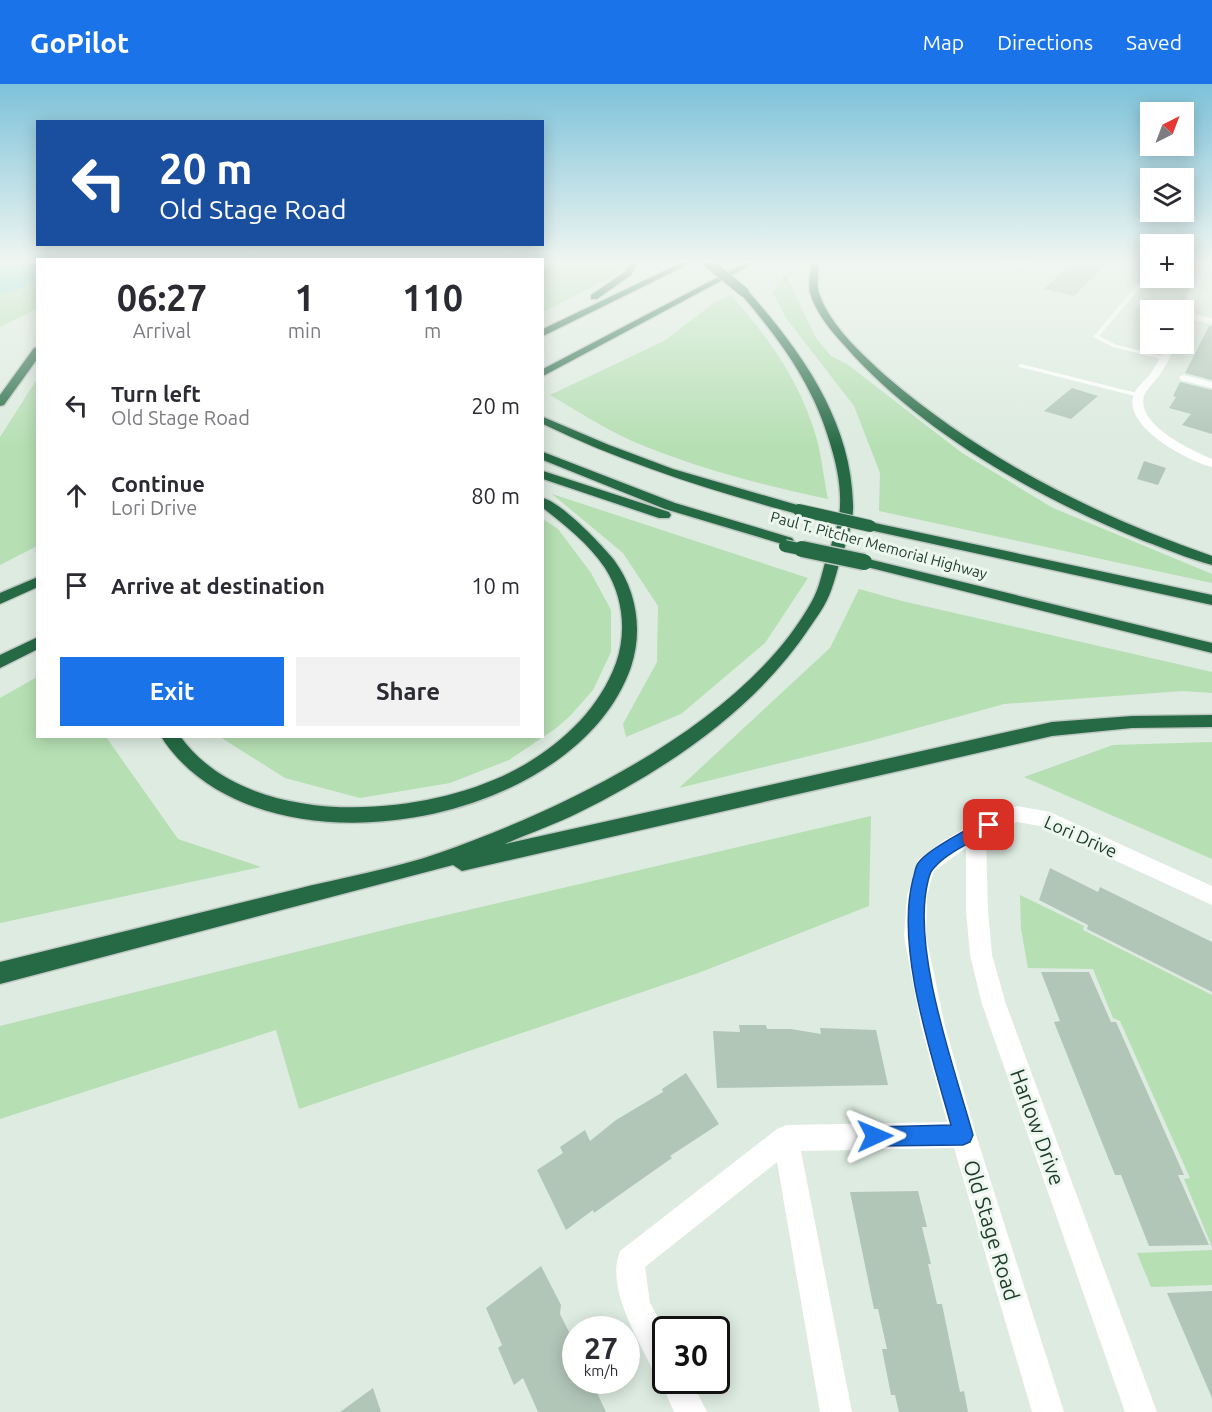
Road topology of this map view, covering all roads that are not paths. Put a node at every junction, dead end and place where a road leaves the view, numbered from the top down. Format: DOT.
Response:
graph roads {
  1 [pos="564,323"];
  2 [pos="636,323"];
  3 [pos="771,323"];
  4 [pos="833,323"];
  5 [pos="1108,323"];
  6 [pos="544,333"];
  7 [pos="36,353"];
  8 [pos="1167,354"];
  9 [pos="1165,358"];
  10 [pos="1021,366"];
  11 [pos="544,373"];
  12 [pos="1184,378"];
  13 [pos="1212,385"];
  14 [pos="1139,395"];
  15 [pos="0,403"];
  16 [pos="544,420"];
  17 [pos="544,456"];
  18 [pos="1212,464"];
  19 [pos="544,475"];
  20 [pos="544,503"];
  21 [pos="786,544"];
  22 [pos="1212,561"];
  23 [pos="36,582"];
  24 [pos="0,599"];
  25 [pos="1212,600"];
  26 [pos="36,643"];
  27 [pos="1212,648"];
  28 [pos="0,662"];
  29 [pos="1212,721"];
  30 [pos="171,738"];
  31 [pos="976,832"];
  32 [pos="950,847"];
  33 [pos="1212,896"];
  34 [pos="293,901"];
  35 [pos="0,973"];
  36 [pos="963,1135"];
  37 [pos="786,1138"];
  38 [pos="652,1336"];
  39 [pos="682,1394"];
  40 [pos="691,1412"];
  41 [pos="836,1412"];
  42 [pos="1048,1412"];
  43 [pos="1141,1412"];
  1 -- 6 [label="highway"];
  2 -- 11 [label="highway"];
  3 -- 34 [label="highway, bridge"];
  4 -- 22 [label="highway"];
  5 -- 9 [label="lane"];
  7 -- 15 [label="highway"];
  8 -- 9 [label="street"];
  9 -- 14 [label="street"];
  10 -- 14 [label="lane"];
  12 -- 13 [label="street"];
  14 -- 18 [label="street"];
  16 -- 25 [label="highway, Paul T. Pitcher Memorial Highway, bridge"];
  17 -- 21 [label="highway, Paul T. Pitcher Memorial Highway"];
  19 -- 21 [label="highway"];
  20 -- 30 [label="highway"];
  21 -- 27 [label="highway, Paul T. Pitcher Memorial Highway, bridge"];
  23 -- 24 [label="highway"];
  26 -- 28 [label="highway"];
  29 -- 34 [label="highway"];
  31 -- 32 [label="street, Lori Drive"];
  31 -- 33 [label="street, Lori Drive"];
  31 -- 43 [label="street, Harlow Drive"];
  32 -- 36 [label="street, Old Stage Road"];
  34 -- 35 [label="highway"];
  36 -- 37 [label="street"];
  36 -- 42 [label="street, Old Stage Road"];
  37 -- 38 [label="street"];
  37 -- 41 [label="street"];
  39 -- 40 [label="street"];
}
